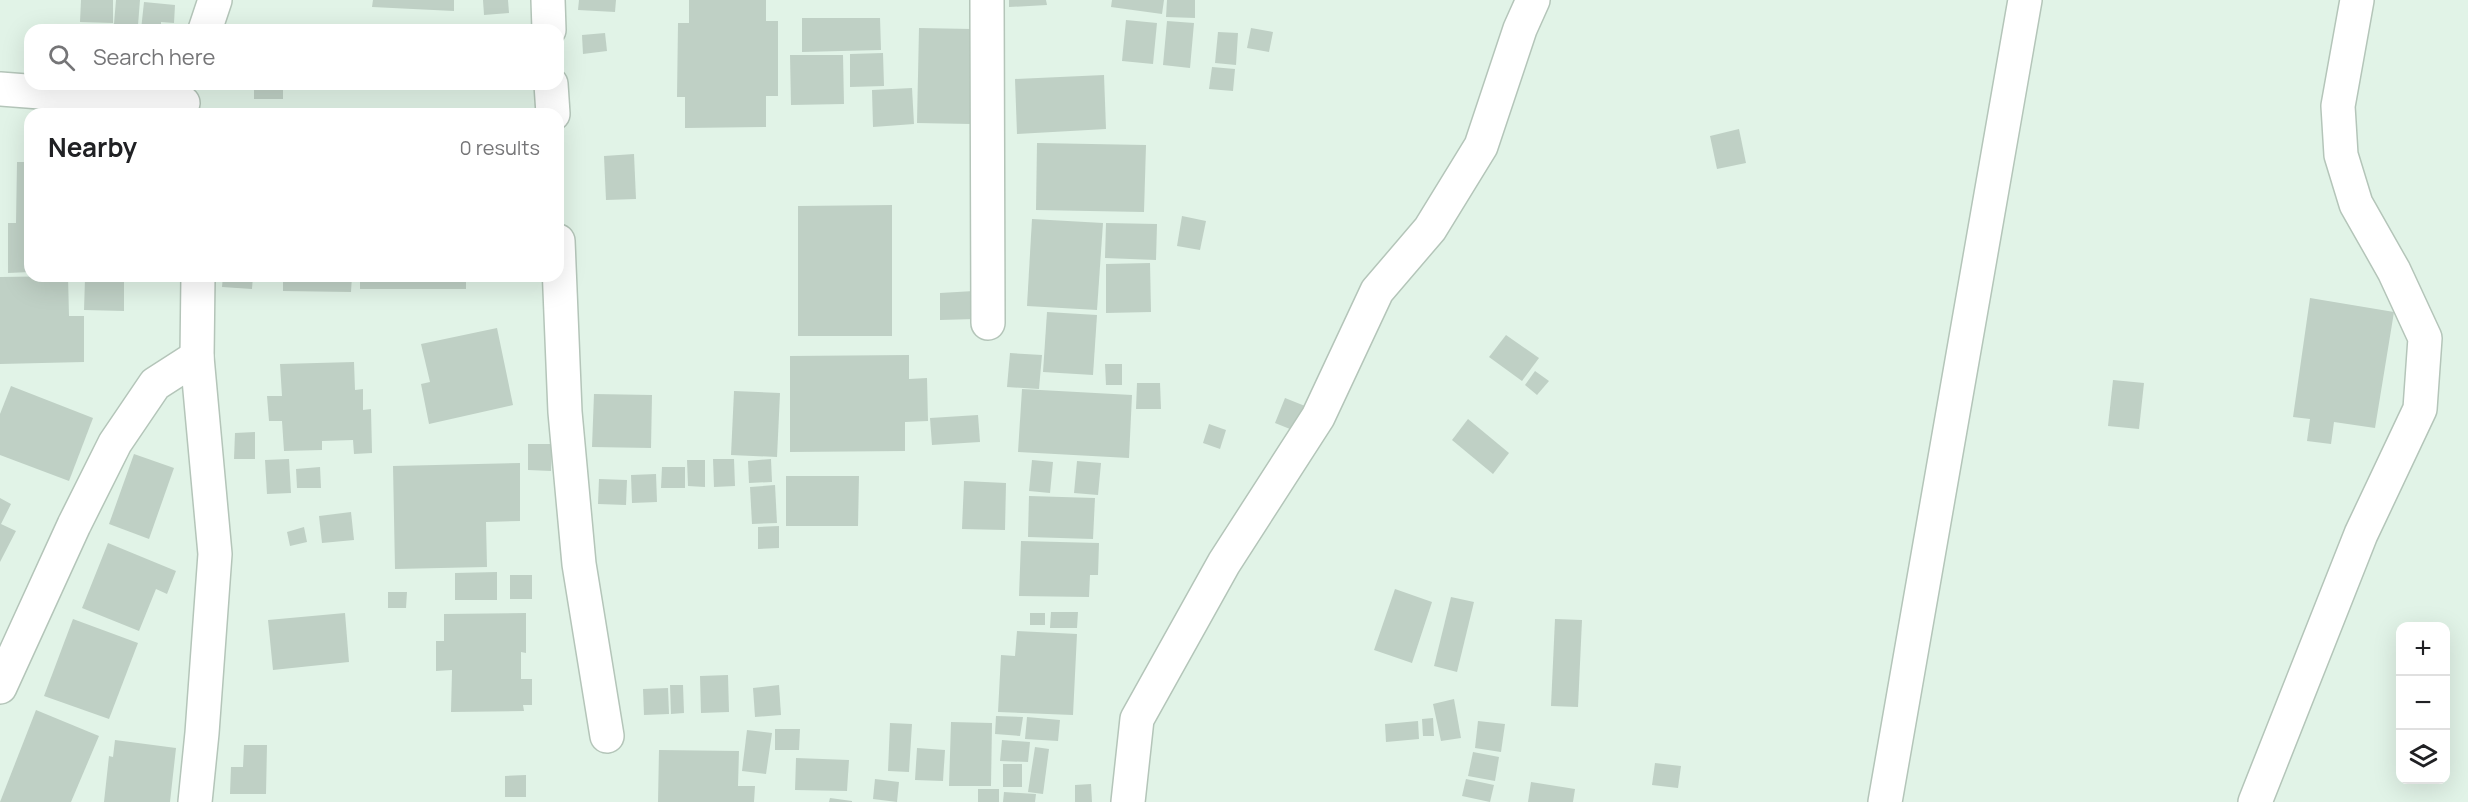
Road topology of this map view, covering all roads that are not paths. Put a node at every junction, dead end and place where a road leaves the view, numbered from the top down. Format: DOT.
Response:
graph roads {
  1 [pos="215,0"];
  2 [pos="548,0"];
  3 [pos="987,0"];
  4 [pos="1533,0"];
  5 [pos="2025,0"];
  6 [pos="2357,0"];
  7 [pos="207,24"];
  8 [pos="549,24"];
  9 [pos="0,89"];
  10 [pos="551,90"];
  11 [pos="185,100"];
  12 [pos="553,108"];
  13 [pos="198,282"];
  14 [pos="560,282"];
  15 [pos="988,323"];
  16 [pos="197,357"];
  17 [pos="0,687"];
  18 [pos="607,736"];
  19 [pos="195,802"];
  20 [pos="1128,802"];
  21 [pos="1885,802"];
  22 [pos="2255,802"];
  1 -- 7 [label="street"];
  2 -- 8 [label="street"];
  3 -- 15 [label="street"];
  4 -- 20 [label="street"];
  5 -- 21 [label="street"];
  6 -- 22 [label="street"];
  9 -- 11 [label="street"];
  10 -- 12 [label="street"];
  13 -- 16 [label="street"];
  14 -- 18 [label="street"];
  16 -- 17 [label="street"];
  16 -- 19 [label="street"];
}
